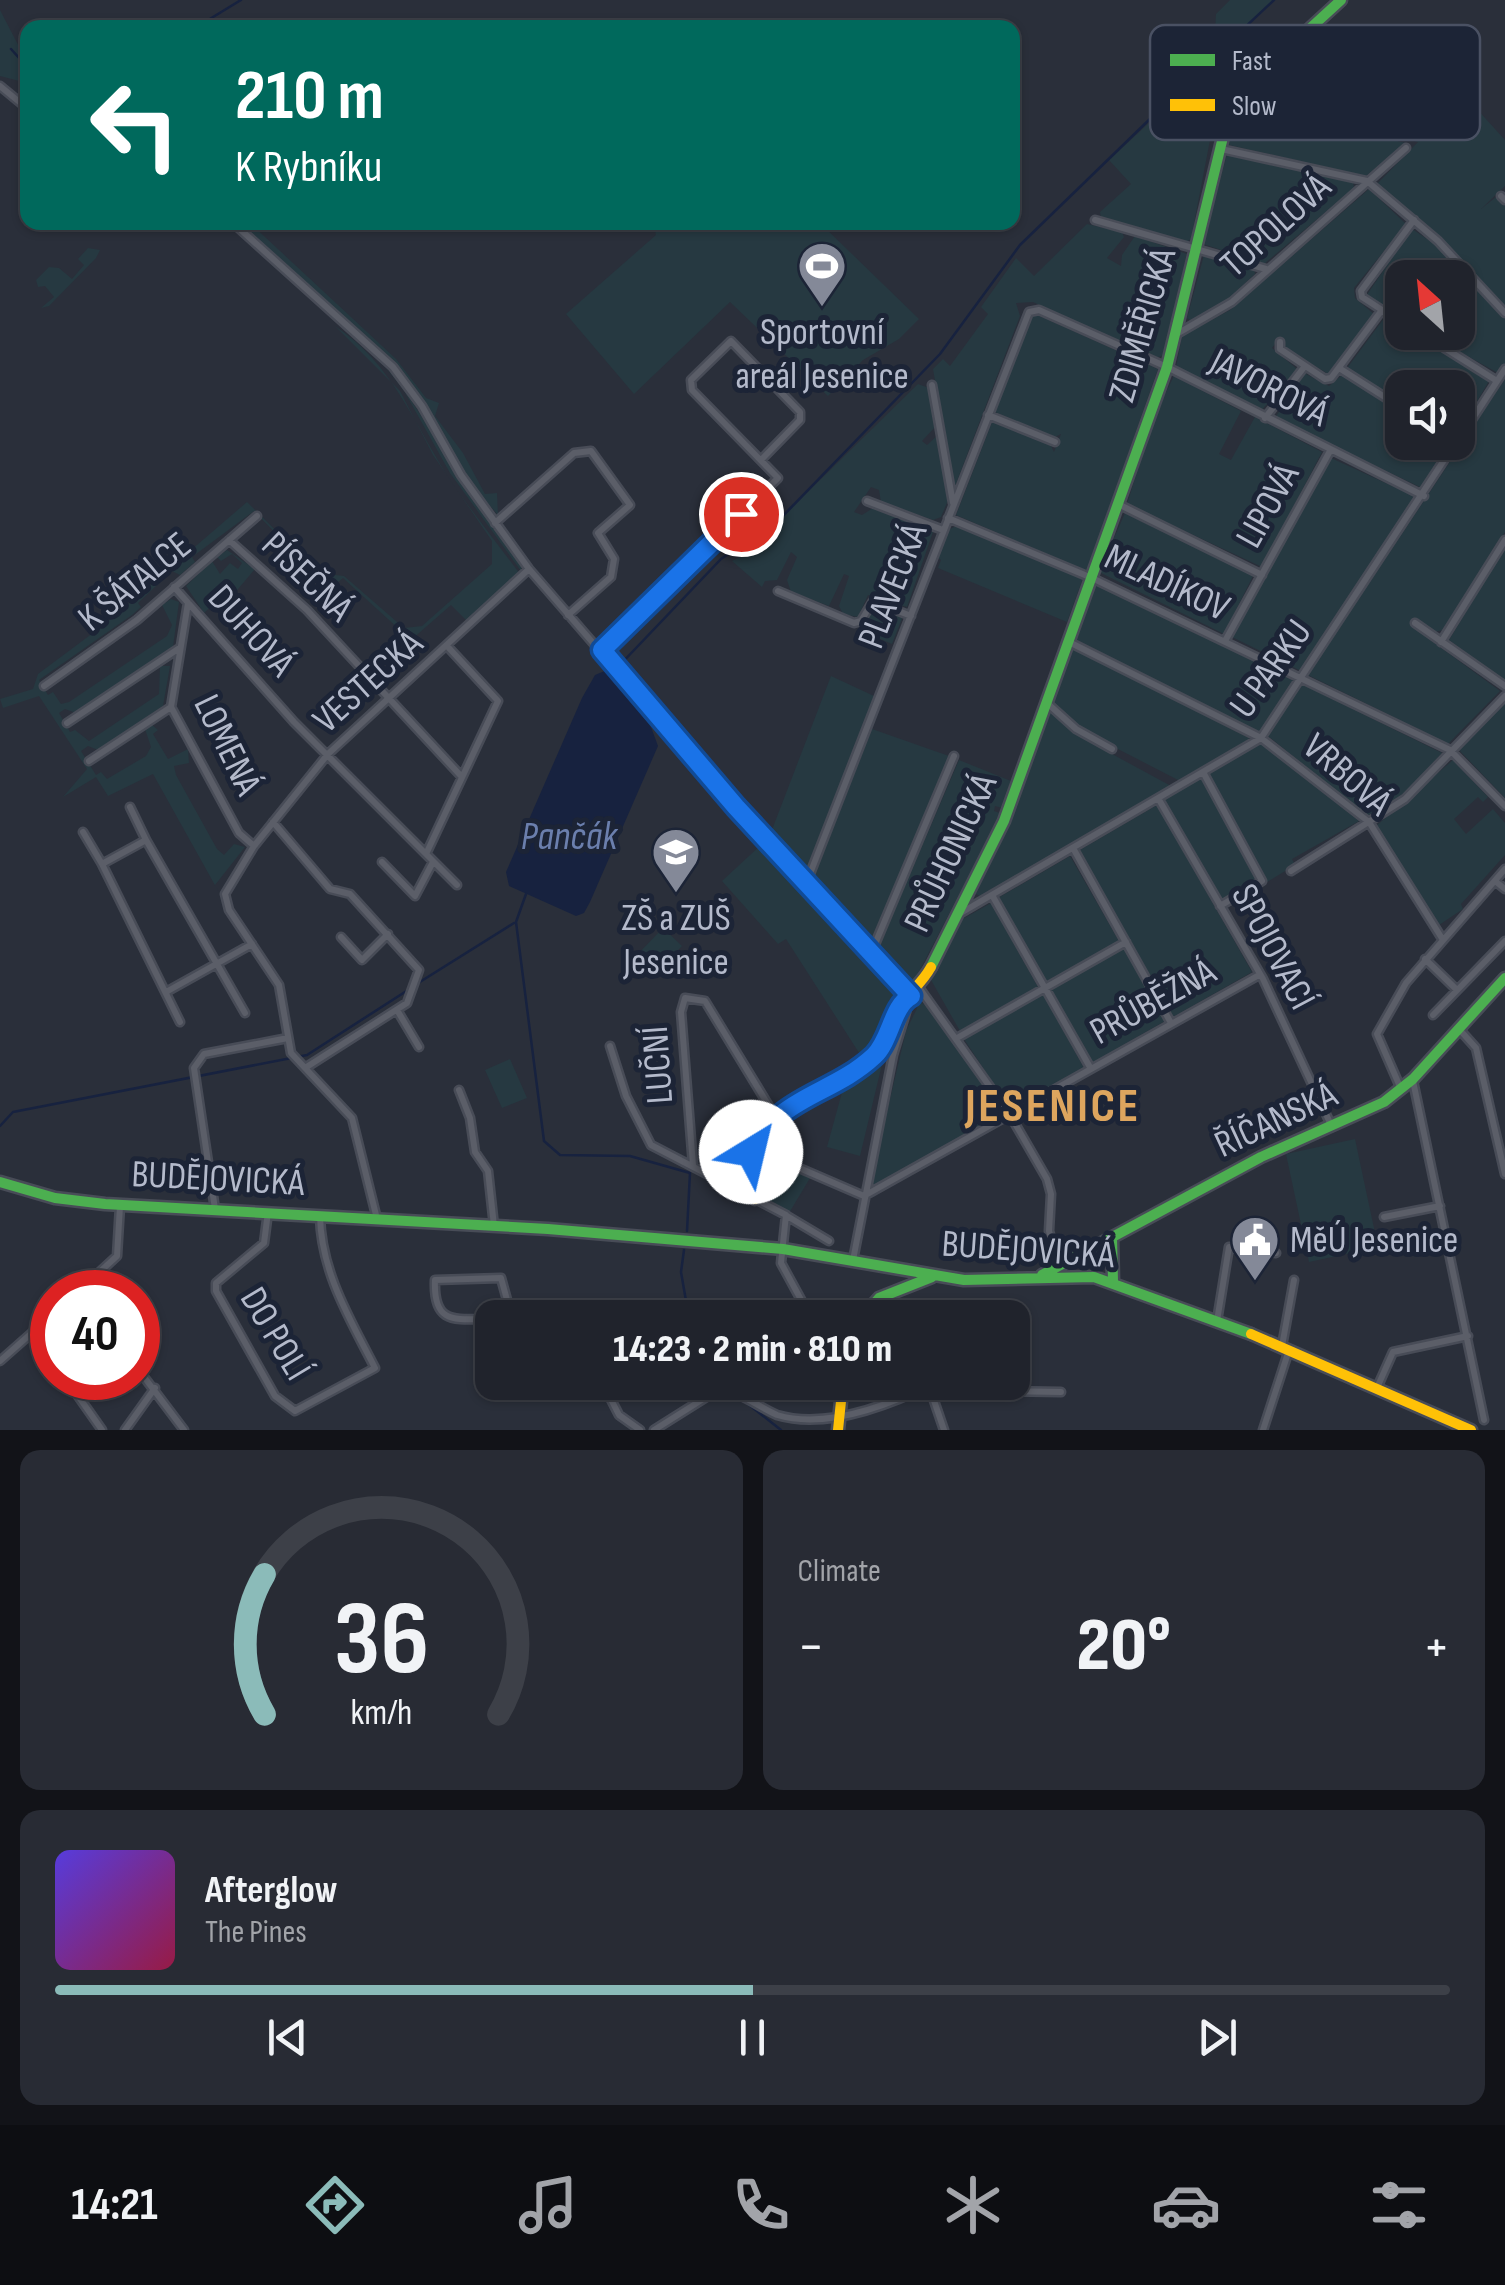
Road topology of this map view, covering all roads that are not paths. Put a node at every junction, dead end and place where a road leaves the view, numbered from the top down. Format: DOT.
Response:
graph roads {
  1 [pos="1341,0"];
  2 [pos="1313,25"];
  3 [pos="0,86"];
  4 [pos="20,103"];
  5 [pos="1222,140"];
  6 [pos="1406,148"];
  7 [pos="1220,149"];
  8 [pos="1367,181"];
  9 [pos="1095,220"];
  10 [pos="1414,220"];
  11 [pos="241,230"];
  12 [pos="1196,248"];
  13 [pos="1268,269"];
  14 [pos="1032,310"];
  15 [pos="1382,310"];
  16 [pos="1385,312"];
  17 [pos="1505,313"];
  18 [pos="1175,335"];
  19 [pos="1280,342"];
  20 [pos="1447,350"];
  21 [pos="1305,366"];
  22 [pos="1167,367"];
  23 [pos="1339,368"];
  24 [pos="1505,369"];
  25 [pos="1497,381"];
  26 [pos="932,385"];
  27 [pos="1385,397"];
  28 [pos="988,415"];
  29 [pos="1475,415"];
  30 [pos="1265,418"];
  31 [pos="1055,442"];
  32 [pos="1330,450"];
  33 [pos="761,460"];
  34 [pos="1446,460"];
  35 [pos="1424,496"];
  36 [pos="867,501"];
  37 [pos="954,504"];
  38 [pos="1119,504"];
  39 [pos="257,516"];
  40 [pos="948,518"];
  41 [pos="495,523"];
  42 [pos="943,530"];
  43 [pos="229,540"];
  44 [pos="1505,540"];
  45 [pos="529,569"];
  46 [pos="1262,575"];
  47 [pos="1092,578"];
  48 [pos="174,587"];
  49 [pos="778,591"];
  50 [pos="188,602"];
  51 [pos="568,615"];
  52 [pos="911,616"];
  53 [pos="1415,623"];
  54 [pos="1066,640"];
  55 [pos="1225,641"];
  56 [pos="1441,642"];
  57 [pos="448,647"];
  58 [pos="178,649"];
  59 [pos="602,650"];
  60 [pos="1300,679"];
  61 [pos="44,686"];
  62 [pos="1505,686"];
  63 [pos="1505,696"];
  64 [pos="387,699"];
  65 [pos="1045,701"];
  66 [pos="170,707"];
  67 [pos="67,723"];
  68 [pos="1261,738"];
  69 [pos="1112,749"];
  70 [pos="1450,750"];
  71 [pos="328,754"];
  72 [pos="954,756"];
  73 [pos="89,762"];
  74 [pos="1202,772"];
  75 [pos="461,776"];
  76 [pos="1158,798"];
  77 [pos="1505,806"];
  78 [pos="130,807"];
  79 [pos="273,821"];
  80 [pos="1369,822"];
  81 [pos="83,832"];
  82 [pos="146,840"];
  83 [pos="254,846"];
  84 [pos="1073,848"];
  85 [pos="426,854"];
  86 [pos="382,862"];
  87 [pos="433,862"];
  88 [pos="102,864"];
  89 [pos="1505,869"];
  90 [pos="1292,871"];
  91 [pos="1495,880"];
  92 [pos="458,884"];
  93 [pos="806,884"];
  94 [pos="1505,890"];
  95 [pos="992,895"];
  96 [pos="1220,906"];
  97 [pos="958,914"];
  98 [pos="388,934"];
  99 [pos="341,938"];
  100 [pos="1443,940"];
  101 [pos="1505,941"];
  102 [pos="1126,942"];
  103 [pos="252,944"];
  104 [pos="870,956"];
  105 [pos="1425,959"];
  106 [pos="218,964"];
  107 [pos="1260,974"];
  108 [pos="1505,978"];
  109 [pos="1045,988"];
  110 [pos="1457,990"];
  111 [pos="166,992"];
  112 [pos="915,992"];
  113 [pos="398,1010"];
  114 [pos="246,1012"];
  115 [pos="1433,1015"];
  116 [pos="180,1022"];
  117 [pos="1171,1023"];
  118 [pos="1458,1028"];
  119 [pos="288,1038"];
  120 [pos="958,1038"];
  121 [pos="610,1046"];
  122 [pos="419,1047"];
  123 [pos="305,1068"];
  124 [pos="1091,1069"];
  125 [pos="1413,1080"];
  126 [pos="458,1090"];
  127 [pos="1401,1090"];
  128 [pos="776,1116"];
  129 [pos="1010,1116"];
  130 [pos="1332,1127"];
  131 [pos="753,1148"];
  132 [pos="693,1165"];
  133 [pos="1505,1174"];
  134 [pos="0,1182"];
  135 [pos="864,1196"];
  136 [pos="754,1198"];
  137 [pos="120,1204"];
  138 [pos="1440,1206"];
  139 [pos="215,1209"];
  140 [pos="268,1212"];
  141 [pos="320,1215"];
  142 [pos="786,1215"];
  143 [pos="1384,1217"];
  144 [pos="377,1218"];
  145 [pos="494,1226"];
  146 [pos="1112,1237"];
  147 [pos="829,1241"];
  148 [pos="783,1249"];
  149 [pos="1276,1253"];
  150 [pos="853,1260"];
  151 [pos="1058,1262"];
  152 [pos="102,1270"];
  153 [pos="933,1276"];
  154 [pos="1041,1276"];
  155 [pos="1294,1280"];
  156 [pos="1113,1281"];
  157 [pos="507,1300"];
  158 [pos="801,1300"];
  159 [pos="877,1300"];
  160 [pos="475,1318"];
  161 [pos="1217,1321"];
  162 [pos="30,1334"];
  163 [pos="1468,1336"];
  164 [pos="1286,1348"];
  165 [pos="0,1361"];
  166 [pos="1376,1390"];
  167 [pos="1030,1392"];
  168 [pos="1061,1392"];
  169 [pos="160,1396"];
  170 [pos="81,1400"];
  171 [pos="146,1400"];
  172 [pos="611,1400"];
  173 [pos="895,1400"];
  174 [pos="937,1400"];
  175 [pos="1484,1420"];
  176 [pos="838,1424"];
  177 [pos="821,1427"];
  178 [pos="102,1430"];
  179 [pos="125,1430"];
  180 [pos="184,1430"];
  181 [pos="640,1430"];
  182 [pos="654,1430"];
  183 [pos="944,1430"];
  184 [pos="1263,1430"];
  185 [pos="1471,1430"];
  1 -- 2 [label="main road, ZDIMĚŘICKÁ"];
  3 -- 4 [label="street"];
  5 -- 7 [label="main road, ZDIMĚŘICKÁ"];
  6 -- 8 [label="street, TOPOLOVÁ"];
  7 -- 8 [label="street"];
  7 -- 12 [label="main road, ZDIMĚŘICKÁ"];
  8 -- 10 [label="street"];
  8 -- 13 [label="street, TOPOLOVÁ"];
  9 -- 12 [label="street"];
  10 -- 15 [label="street"];
  10 -- 17 [label="street"];
  11 -- 41 [label="street"];
  12 -- 13 [label="street"];
  12 -- 18 [label="main road, ZDIMĚŘICKÁ"];
  13 -- 18 [label="street, TOPOLOVÁ"];
  14 -- 22 [label="street, JAVOROVÁ"];
  14 -- 28 [label="street, PLAVECKÁ"];
  15 -- 16 [label="street"];
  15 -- 23 [label="street"];
  18 -- 22 [label="main road, ZDIMĚŘICKÁ"];
  19 -- 21 [label="street"];
  20 -- 25 [label="street"];
  21 -- 23 [label="street"];
  21 -- 30 [label="street"];
  22 -- 30 [label="street, JAVOROVÁ"];
  22 -- 38 [label="main road, ZDIMĚŘICKÁ"];
  23 -- 27 [label="street"];
  24 -- 25 [label="street, U PARKU"];
  25 -- 29 [label="street, U PARKU"];
  26 -- 37 [label="street"];
  28 -- 31 [label="street"];
  28 -- 37 [label="street, PLAVECKÁ"];
  30 -- 32 [label="street, JAVOROVÁ"];
  32 -- 35 [label="street, JAVOROVÁ"];
  32 -- 46 [label="street, LIPOVÁ"];
  33 -- 33 [label="street"];
  33 -- 59 [label="street"];
  34 -- 35 [label="street, U PARKU"];
  35 -- 60 [label="street, U PARKU"];
  36 -- 42 [label="street"];
  37 -- 40 [label="street, PLAVECKÁ"];
  38 -- 46 [label="street"];
  38 -- 47 [label="main road, ZDIMĚŘICKÁ"];
  39 -- 43 [label="street, K ŠÁTALCE"];
  40 -- 42 [label="street, PLAVECKÁ"];
  40 -- 47 [label="street, MLADÍKOV"];
  41 -- 45 [label="street"];
  41 -- 51 [label="street"];
  42 -- 52 [label="street, PLAVECKÁ"];
  43 -- 48 [label="street, K ŠÁTALCE"];
  43 -- 64 [label="street, PÍSEČNÁ"];
  44 -- 56 [label="street"];
  45 -- 51 [label="street"];
  45 -- 57 [label="street, VESTECKÁ"];
  46 -- 55 [label="street, LIPOVÁ"];
  47 -- 54 [label="main road, ZDIMĚŘICKÁ"];
  47 -- 55 [label="street, MLADÍKOV"];
  48 -- 50 [label="street, DUHOVÁ"];
  48 -- 61 [label="street, K ŠÁTALCE"];
  49 -- 52 [label="street"];
  50 -- 58 [label="street, LOMENÁ"];
  50 -- 71 [label="street, DUHOVÁ"];
  51 -- 59 [label="street"];
  52 -- 93 [label="street, PLAVECKÁ"];
  53 -- 56 [label="street"];
  54 -- 65 [label="main road, ZDIMĚŘICKÁ"];
  54 -- 68 [label="street, VRBOVÁ"];
  55 -- 60 [label="street, MLADÍKOV"];
  56 -- 62 [label="street"];
  57 -- 64 [label="street, VESTECKÁ"];
  57 -- 75 [label="street"];
  58 -- 66 [label="street, LOMENÁ"];
  58 -- 67 [label="street"];
  59 -- 93 [label="street"];
  60 -- 68 [label="street, U PARKU"];
  60 -- 70 [label="street, MLADÍKOV"];
  63 -- 70 [label="street"];
  64 -- 71 [label="street, VESTECKÁ"];
  64 -- 75 [label="street, PÍSEČNÁ"];
  65 -- 69 [label="street"];
  65 -- 97 [label="main road, PRŮHONICKÁ"];
  66 -- 73 [label="street"];
  66 -- 83 [label="street, LOMENÁ"];
  68 -- 74 [label="street, U PARKU"];
  68 -- 80 [label="street, VRBOVÁ"];
  70 -- 77 [label="street, MLADÍKOV"];
  70 -- 80 [label="street"];
  71 -- 79 [label="street, VESTECKÁ"];
  71 -- 85 [label="street, DUHOVÁ"];
  72 -- 104 [label="street"];
  74 -- 76 [label="street, U PARKU"];
  74 -- 96 [label="street"];
  75 -- 85 [label="street"];
  76 -- 84 [label="street, U PARKU"];
  76 -- 96 [label="street, SPOJOVACÍ"];
  78 -- 82 [label="street"];
  79 -- 83 [label="street, VESTECKÁ"];
  79 -- 98 [label="street"];
  80 -- 90 [label="street"];
  80 -- 100 [label="street, VRBOVÁ"];
  81 -- 88 [label="street"];
  82 -- 88 [label="street"];
  82 -- 106 [label="street"];
  83 -- 103 [label="street, VESTECKÁ"];
  84 -- 95 [label="street, U PARKU"];
  84 -- 102 [label="street"];
  85 -- 87 [label="street, DUHOVÁ"];
  86 -- 87 [label="street"];
  87 -- 92 [label="street, DUHOVÁ"];
  88 -- 111 [label="street"];
  89 -- 91 [label="street"];
  91 -- 94 [label="street"];
  91 -- 100 [label="street"];
  93 -- 104 [label="street"];
  95 -- 97 [label="street, U PARKU"];
  95 -- 109 [label="street"];
  96 -- 107 [label="street, SPOJOVACÍ"];
  97 -- 112 [label="main road, PRŮHONICKÁ"];
  98 -- 99 [label="street"];
  98 -- 113 [label="street"];
  100 -- 105 [label="street"];
  101 -- 110 [label="street"];
  102 -- 109 [label="street"];
  102 -- 117 [label="street"];
  103 -- 106 [label="street"];
  103 -- 119 [label="street"];
  104 -- 112 [label="street"];
  105 -- 110 [label="street"];
  105 -- 127 [label="street"];
  106 -- 111 [label="street"];
  106 -- 114 [label="street"];
  107 -- 117 [label="street, PRŮBĚŽNÁ"];
  107 -- 130 [label="street, SPOJOVACÍ"];
  108 -- 118 [label="main road, ŘÍČANSKÁ"];
  109 -- 120 [label="street"];
  109 -- 124 [label="street"];
  110 -- 115 [label="street"];
  111 -- 116 [label="street"];
  112 -- 120 [label="street"];
  112 -- 128 [label="main road"];
  112 -- 135 [label="street, PRŮHONICKÁ"];
  113 -- 122 [label="street"];
  113 -- 123 [label="street"];
  117 -- 124 [label="street, PRŮBĚŽNÁ"];
  118 -- 125 [label="main road, ŘÍČANSKÁ"];
  118 -- 133 [label="street"];
  119 -- 123 [label="street"];
  119 -- 139 [label="street"];
  120 -- 129 [label="street"];
  121 -- 132 [label="street"];
  123 -- 144 [label="street"];
  124 -- 129 [label="street, PRŮBĚŽNÁ"];
  125 -- 127 [label="main road, ŘÍČANSKÁ"];
  125 -- 138 [label="street"];
  126 -- 145 [label="street"];
  127 -- 130 [label="main road, ŘÍČANSKÁ"];
  128 -- 131 [label="main road"];
  128 -- 132 [label="street, LUČNÍ"];
  129 -- 135 [label="street, PRŮBĚŽNÁ"];
  129 -- 151 [label="street"];
  130 -- 146 [label="main road, ŘÍČANSKÁ"];
  131 -- 135 [label="street"];
  131 -- 136 [label="main road"];
  132 -- 136 [label="street"];
  134 -- 137 [label="main road, BUDĚJOVICKÁ"];
  135 -- 150 [label="street, PRŮHONICKÁ"];
  136 -- 142 [label="street"];
  137 -- 139 [label="main road, BUDĚJOVICKÁ"];
  137 -- 152 [label="street"];
  138 -- 143 [label="street"];
  138 -- 163 [label="street"];
  139 -- 140 [label="main road, BUDĚJOVICKÁ"];
  140 -- 141 [label="main road, BUDĚJOVICKÁ"];
  140 -- 141 [label="street, DO POLÍ"];
  141 -- 144 [label="main road, BUDĚJOVICKÁ"];
  142 -- 147 [label="street"];
  142 -- 148 [label="street"];
  144 -- 145 [label="main road, BUDĚJOVICKÁ"];
  145 -- 148 [label="main road, BUDĚJOVICKÁ"];
  146 -- 151 [label="main road, ŘÍČANSKÁ"];
  146 -- 156 [label="main road"];
  148 -- 150 [label="main road, BUDĚJOVICKÁ"];
  148 -- 158 [label="street"];
  149 -- 161 [label="street"];
  150 -- 153 [label="main road, BUDĚJOVICKÁ"];
  151 -- 154 [label="main road, ŘÍČANSKÁ"];
  153 -- 154 [label="main road, BUDĚJOVICKÁ"];
  153 -- 159 [label="main road"];
  154 -- 156 [label="main road, BUDĚJOVICKÁ"];
  155 -- 164 [label="street"];
  156 -- 161 [label="main road, BUDĚJOVICKÁ"];
  157 -- 160 [label="street"];
  161 -- 164 [label="main road, BUDĚJOVICKÁ"];
  162 -- 165 [label="street"];
  163 -- 166 [label="street"];
  163 -- 175 [label="street"];
  164 -- 166 [label="main road, BUDĚJOVICKÁ"];
  164 -- 184 [label="street"];
  166 -- 185 [label="main road, BUDĚJOVICKÁ"];
  167 -- 168 [label="street"];
  169 -- 180 [label="street"];
  170 -- 178 [label="street"];
  171 -- 179 [label="street"];
  172 -- 181 [label="street"];
  173 -- 176 [label="street"];
  174 -- 183 [label="street"];
  176 -- 177 [label="street"];
  177 -- 182 [label="street"];
}
